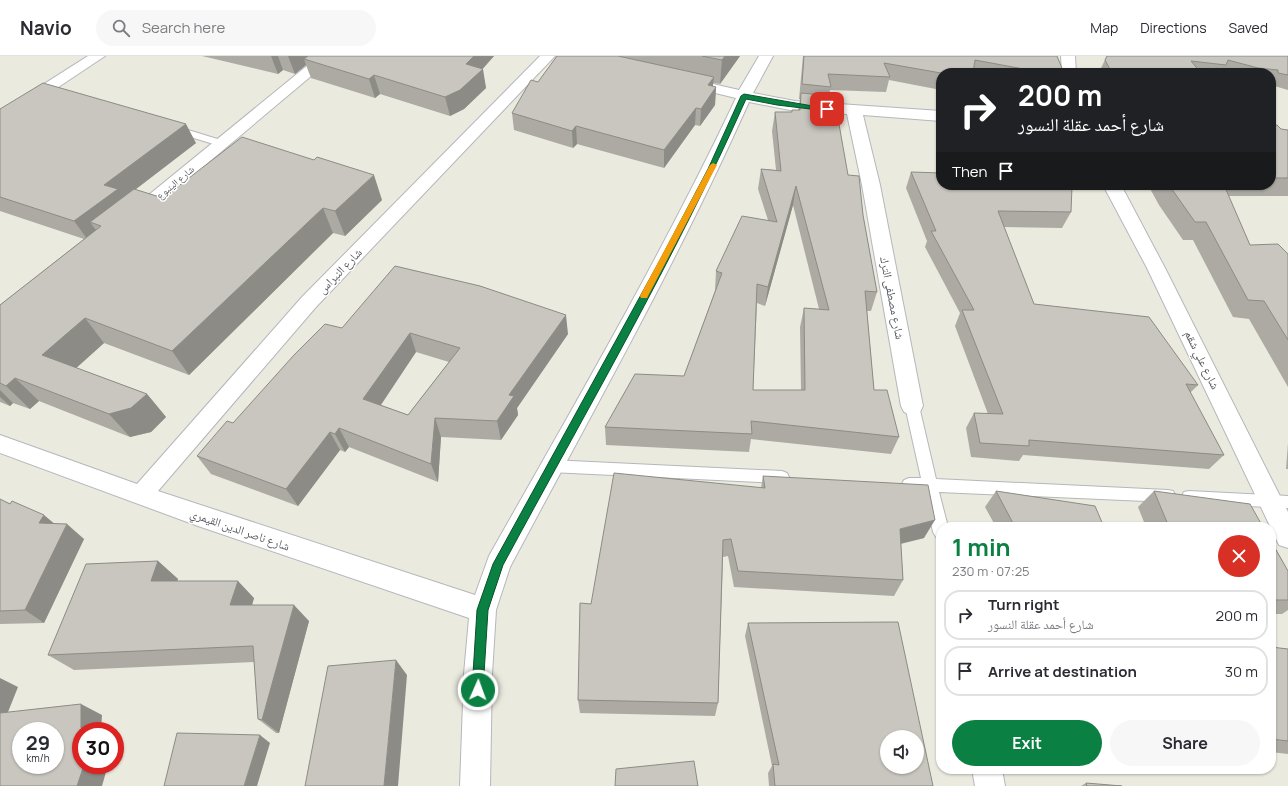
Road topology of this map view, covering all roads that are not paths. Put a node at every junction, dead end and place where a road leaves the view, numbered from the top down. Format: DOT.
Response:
graph roads {
  1 [pos="98,56"];
  2 [pos="328,56"];
  3 [pos="548,56"];
  4 [pos="766,56"];
  5 [pos="1068,56"];
  6 [pos="1069,68"];
  7 [pos="671,78"];
  8 [pos="46,90"];
  9 [pos="61,95"];
  10 [pos="744,96"];
  11 [pos="854,111"];
  12 [pos="936,116"];
  13 [pos="0,119"];
  14 [pos="162,126"];
  15 [pos="220,143"];
  16 [pos="1115,190"];
  17 [pos="124,223"];
  18 [pos="912,406"];
  19 [pos="0,444"];
  20 [pos="550,466"];
  21 [pos="796,478"];
  22 [pos="898,483"];
  23 [pos="930,485"];
  24 [pos="141,495"];
  25 [pos="1280,502"];
  26 [pos="939,522"];
  27 [pos="1288,537"];
  28 [pos="483,610"];
  29 [pos="988,774"];
  30 [pos="475,786"];
  31 [pos="990,786"];
  1 -- 8 [label="street"];
  2 -- 15 [label="street, شارع الينبوع"];
  3 -- 24 [label="street, شارع النبراس"];
  4 -- 10 [label="street"];
  5 -- 6 [label="street"];
  7 -- 10 [label="street"];
  8 -- 9 [label="lane"];
  8 -- 13 [label="street"];
  10 -- 11 [label="street"];
  10 -- 20 [label="street"];
  11 -- 12 [label="street"];
  11 -- 18 [label="street, شارع مصطفى الترك"];
  14 -- 15 [label="lane"];
  15 -- 17 [label="street, شارع الينبوع"];
  16 -- 25 [label="street, شارع علي شقم"];
  18 -- 23 [label="lane, شارع مصطفى الترك"];
  19 -- 24 [label="street, شارع ناصر الدين القيمري"];
  20 -- 21 [label="lane"];
  20 -- 28 [label="street"];
  22 -- 23 [label="lane"];
  23 -- 25 [label="lane"];
  23 -- 26 [label="lane, شارع مصطفى الترك"];
  24 -- 28 [label="street, شارع ناصر الدين القيمري"];
  25 -- 27 [label="street, شارع علي شقم"];
  28 -- 30 [label="street"];
  29 -- 31 [label="street"];
}
